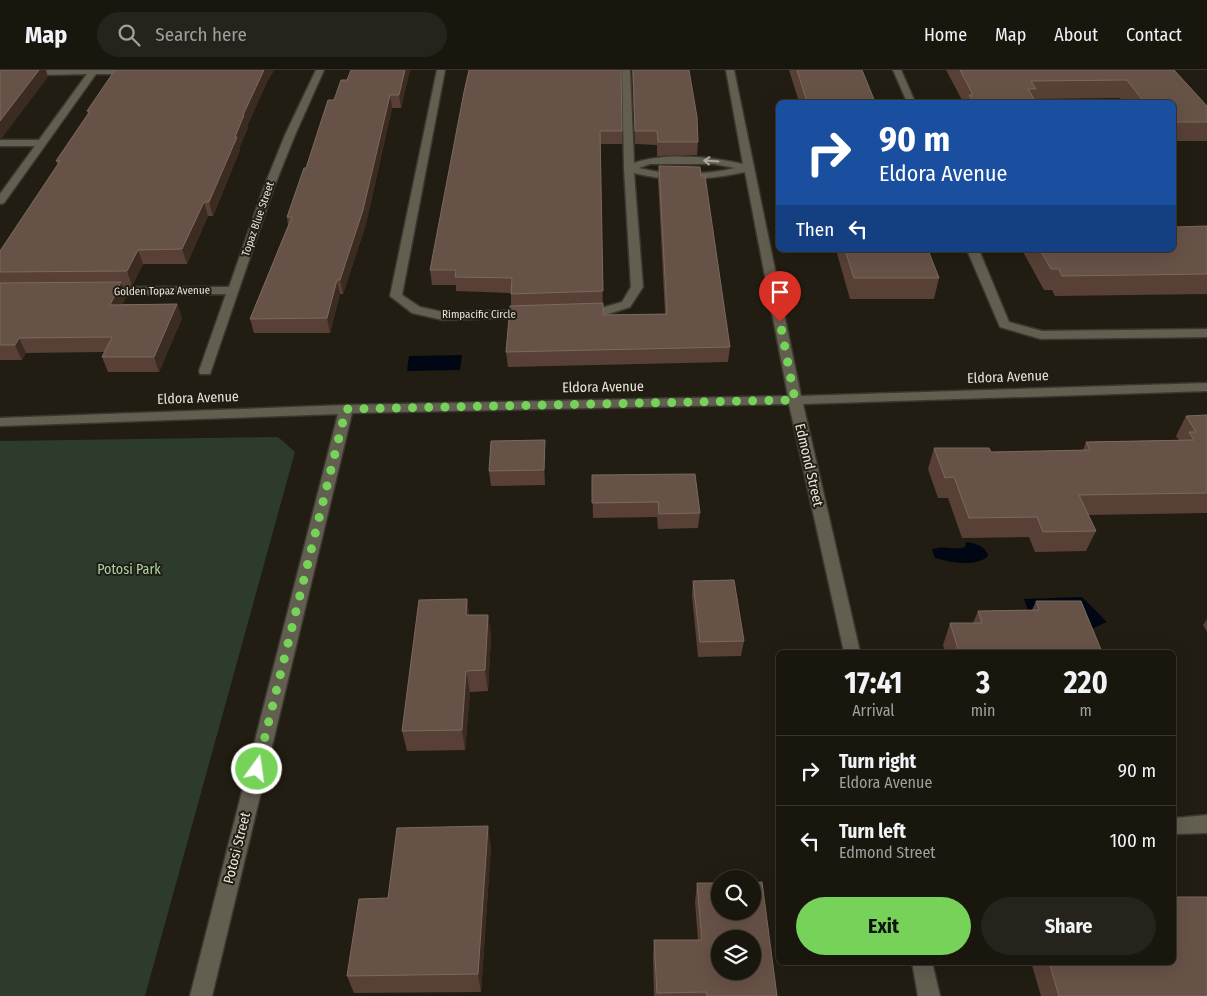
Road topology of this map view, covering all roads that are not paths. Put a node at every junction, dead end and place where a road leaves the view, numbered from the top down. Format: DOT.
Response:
graph roads {
  1 [pos="317,70"];
  2 [pos="441,70"];
  3 [pos="626,70"];
  4 [pos="730,70"];
  5 [pos="897,70"];
  6 [pos="147,71"];
  7 [pos="93,72"];
  8 [pos="0,73"];
  9 [pos="910,100"];
  10 [pos="0,143"];
  11 [pos="41,143"];
  12 [pos="629,168"];
  13 [pos="750,168"];
  14 [pos="0,201"];
  15 [pos="974,252"];
  16 [pos="233,290"];
  17 [pos="87,291"];
  18 [pos="540,314"];
  19 [pos="570,314"];
  20 [pos="1207,333"];
  21 [pos="206,372"];
  22 [pos="1207,387"];
  23 [pos="795,400"];
  24 [pos="346,409"];
  25 [pos="0,422"];
  26 [pos="852,650"];
  27 [pos="1207,824"];
  28 [pos="1176,826"];
  29 [pos="923,965"];
  30 [pos="201,996"];
  31 [pos="929,996"];
  1 -- 16 [label="street, Topaz Blue Street"];
  2 -- 18 [label="street, Rimpacific Circle"];
  3 -- 12 [label="street"];
  4 -- 13 [label="street, Edmond Street"];
  5 -- 9 [label="street"];
  6 -- 7 [label="street"];
  7 -- 8 [label="street"];
  7 -- 11 [label="street"];
  10 -- 11 [label="street"];
  11 -- 14 [label="street"];
  12 -- 13 [label="street"];
  12 -- 19 [label="street"];
  13 -- 23 [label="street, Edmond Street"];
  15 -- 20 [label="street"];
  16 -- 17 [label="street, Golden Topaz Avenue"];
  16 -- 21 [label="street, Topaz Blue Street"];
  22 -- 23 [label="street, Eldora Avenue"];
  23 -- 24 [label="street, Eldora Avenue"];
  23 -- 26 [label="street, Edmond Street"];
  24 -- 25 [label="street, Eldora Avenue"];
  24 -- 30 [label="street, Potosi Street"];
  27 -- 28 [label="street"];
  29 -- 31 [label="street"];
}
